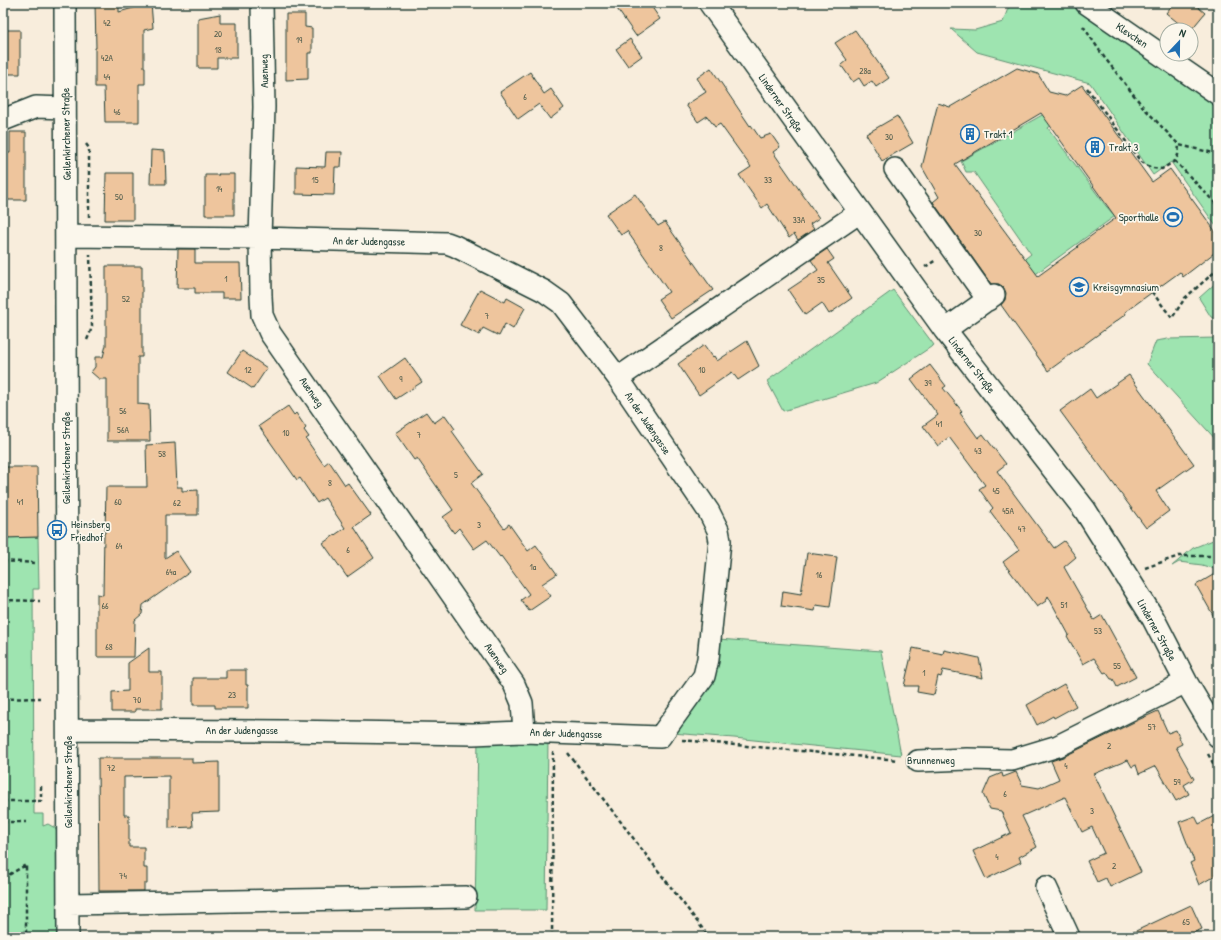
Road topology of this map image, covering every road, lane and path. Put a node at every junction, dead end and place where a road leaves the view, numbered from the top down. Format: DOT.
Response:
graph roads {
  1 [pos="65,3"];
  2 [pos="262,3"];
  3 [pos="710,3"];
  4 [pos="1082,12"];
  5 [pos="1087,88"];
  6 [pos="1218,94"];
  7 [pos="65,108"];
  8 [pos="3,120"];
  9 [pos="1179,145"];
  10 [pos="1218,154"];
  11 [pos="1175,160"];
  12 [pos="895,169"];
  13 [pos="1218,206"];
  14 [pos="860,212"];
  15 [pos="67,236"];
  16 [pos="260,238"];
  17 [pos="936,260"];
  18 [pos="925,267"];
  19 [pos="1218,269"];
  20 [pos="1152,292"];
  21 [pos="945,330"];
  22 [pos="618,378"];
  23 [pos="1218,556"];
  24 [pos="3,561"];
  25 [pos="37,563"];
  26 [pos="1125,575"];
  27 [pos="3,600"];
  28 [pos="40,601"];
  29 [pos="1186,682"];
  30 [pos="40,698"];
  31 [pos="3,700"];
  32 [pos="68,730"];
  33 [pos="524,732"];
  34 [pos="553,734"];
  35 [pos="1218,736"];
  36 [pos="660,737"];
  37 [pos="918,761"];
  38 [pos="41,784"];
  39 [pos="3,802"];
  40 [pos="3,822"];
  41 [pos="27,822"];
  42 [pos="3,878"];
  43 [pos="1046,887"];
  44 [pos="466,897"];
  45 [pos="69,904"];
  46 [pos="26,937"];
  47 [pos="68,937"];
  48 [pos="552,937"];
  49 [pos="709,937"];
  50 [pos="1069,937"];
  1 -- 7 [label="street, Geilenkirchener Straße"];
  2 -- 16 [label="street, Auenweg"];
  3 -- 14 [label="main road, Linderner Straße"];
  4 -- 6 [label="street, Klevchen"];
  4 -- 9 [label="path"];
  5 -- 11 [label="path"];
  7 -- 8 [label="street"];
  7 -- 15 [label="street, Geilenkirchener Straße"];
  9 -- 10 [label="path"];
  9 -- 11 [label="path"];
  11 -- 13 [label="path"];
  12 -- 21 [label="street"];
  14 -- 21 [label="main road, Linderner Straße"];
  14 -- 22 [label="street"];
  15 -- 16 [label="street, An der Judengasse"];
  15 -- 32 [label="street, Geilenkirchener Straße"];
  16 -- 22 [label="street, An der Judengasse"];
  16 -- 33 [label="street, Auenweg"];
  17 -- 18 [label="path"];
  19 -- 20 [label="path"];
  21 -- 26 [label="main road, Linderner Straße"];
  22 -- 36 [label="street, An der Judengasse"];
  23 -- 26 [label="path"];
  24 -- 25 [label="path"];
  26 -- 29 [label="main road, Linderner Straße"];
  27 -- 28 [label="path"];
  29 -- 35 [label="main road, Linderner Straße"];
  29 -- 37 [label="street, Brunnenweg"];
  30 -- 31 [label="path"];
  32 -- 33 [label="street, An der Judengasse"];
  32 -- 45 [label="street, Geilenkirchener Straße"];
  33 -- 34 [label="street, An der Judengasse"];
  34 -- 36 [label="street, An der Judengasse"];
  34 -- 48 [label="path"];
  34 -- 49 [label="path"];
  36 -- 37 [label="path, Brunnenweg"];
  38 -- 39 [label="path"];
  40 -- 41 [label="path"];
  42 -- 46 [label="path"];
  43 -- 50 [label="street"];
  44 -- 45 [label="street"];
  45 -- 47 [label="street, Geilenkirchener Straße"];
}
